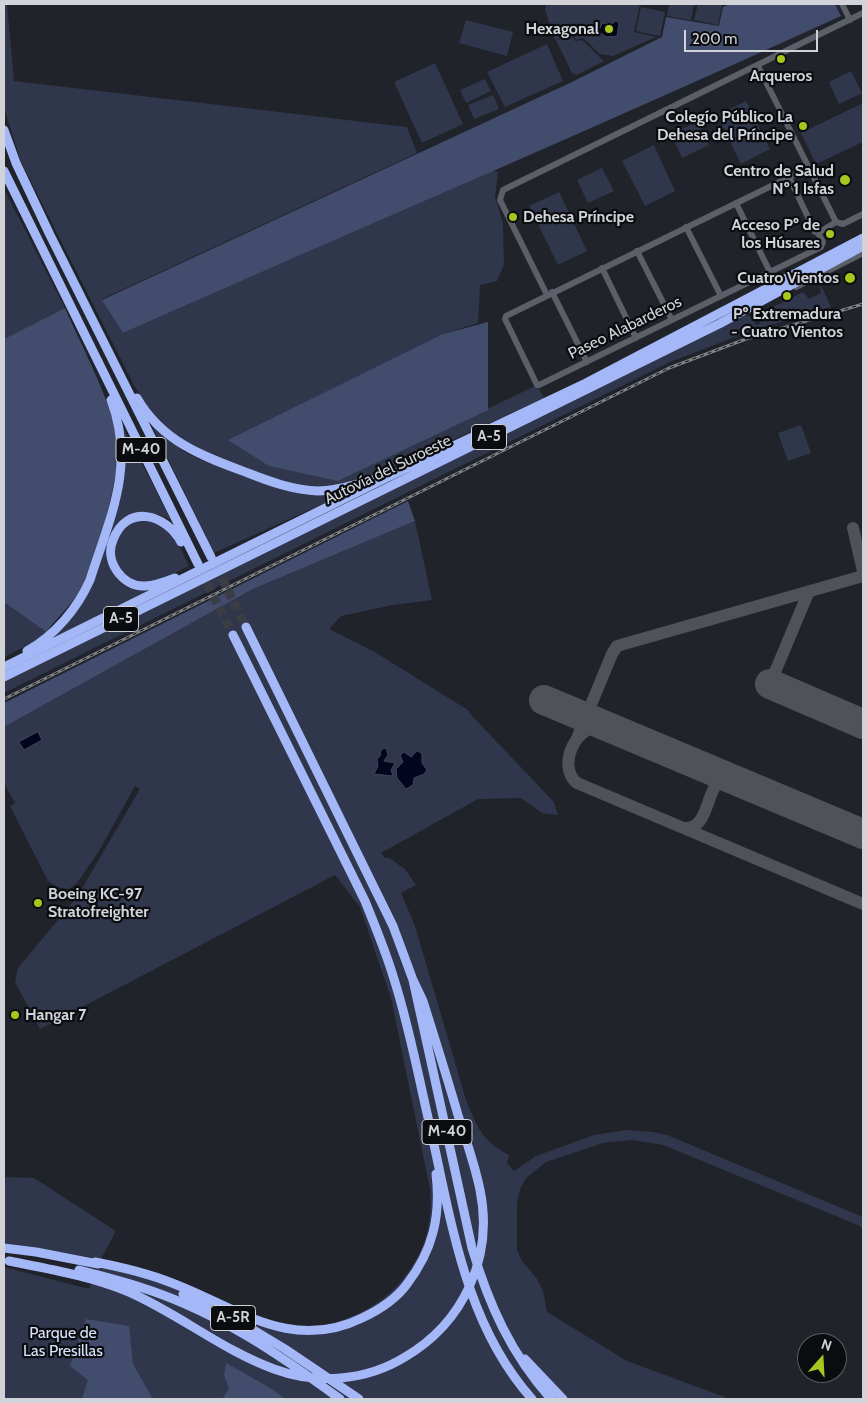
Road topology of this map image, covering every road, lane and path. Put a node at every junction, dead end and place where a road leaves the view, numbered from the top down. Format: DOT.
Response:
graph roads {
  1 [pos="842,4"];
  2 [pos="863,13"];
  3 [pos="850,20"];
  4 [pos="758,66"];
  5 [pos="4,130"];
  6 [pos="808,168"];
  7 [pos="4,171"];
  8 [pos="789,178"];
  9 [pos="736,203"];
  10 [pos="863,214"];
  11 [pos="836,222"];
  12 [pos="686,227"];
  13 [pos="818,233"];
  14 [pos="863,233"];
  15 [pos="863,238"];
  16 [pos="863,246"];
  17 [pos="638,250"];
  18 [pos="863,254"];
  19 [pos="816,262"];
  20 [pos="602,268"];
  21 [pos="770,272"];
  22 [pos="549,294"];
  23 [pos="721,296"];
  24 [pos="740,312"];
  25 [pos="672,320"];
  26 [pos="84,336"];
  27 [pos="636,338"];
  28 [pos="587,362"];
  29 [pos="125,382"];
  30 [pos="388,477"];
  31 [pos="284,530"];
  32 [pos="212,558"];
  33 [pos="246,627"];
  34 [pos="233,635"];
  35 [pos="4,663"];
  36 [pos="4,667"];
  37 [pos="4,677"];
  38 [pos="413,980"];
  39 [pos="427,1114"];
  40 [pos="4,1248"];
  41 [pos="7,1260"];
  42 [pos="95,1262"];
  43 [pos="508,1340"];
  44 [pos="340,1399"];
  45 [pos="358,1399"];
  46 [pos="532,1399"];
  47 [pos="551,1399"];
  48 [pos="563,1399"];
  1 -- 3 [label="street"];
  2 -- 3 [label="street"];
  3 -- 4 [label="street"];
  4 -- 6 [label="street"];
  4 -- 22 [label="street"];
  5 -- 29 [label="highway, M-40"];
  6 -- 8 [label="street"];
  6 -- 11 [label="street"];
  7 -- 26 [label="highway, M-40"];
  8 -- 9 [label="street"];
  8 -- 13 [label="street"];
  9 -- 12 [label="street"];
  9 -- 21 [label="street"];
  10 -- 11 [label="street"];
  11 -- 13 [label="street"];
  12 -- 17 [label="street"];
  12 -- 23 [label="street"];
  13 -- 21 [label="street, Paseo Alabarderos"];
  14 -- 19 [label="highway"];
  15 -- 19 [label="highway, Autovía del Suroeste / A-5"];
  16 -- 24 [label="highway, Autovía del Suroeste / A-5"];
  17 -- 20 [label="street"];
  17 -- 25 [label="street"];
  18 -- 24 [label="street"];
  19 -- 30 [label="highway, Autovía del Suroeste / A-5"];
  20 -- 22 [label="street"];
  20 -- 27 [label="street"];
  21 -- 23 [label="street, Paseo Alabarderos"];
  22 -- 28 [label="street"];
  22 -- 28 [label="street, Paseo Alabarderos"];
  23 -- 25 [label="street, Paseo Alabarderos"];
  24 -- 37 [label="highway, Autovía del Suroeste / A-5"];
  25 -- 27 [label="street, Paseo Alabarderos"];
  26 -- 31 [label="highway, M-40"];
  26 -- 35 [label="highway"];
  27 -- 28 [label="street, Paseo Alabarderos"];
  29 -- 30 [label="highway"];
  29 -- 32 [label="highway, M-40"];
  30 -- 31 [label="highway, Autovía del Suroeste / A-5"];
  31 -- 36 [label="highway, Autovía del Suroeste / A-5"];
  33 -- 38 [label="highway, M-40"];
  34 -- 39 [label="highway, M-40"];
  38 -- 41 [label="highway"];
  38 -- 43 [label="highway, M-40"];
  39 -- 42 [label="highway"];
  39 -- 46 [label="highway, M-40"];
  40 -- 42 [label="highway, A-5R"];
  41 -- 44 [label="highway, A-5R"];
  42 -- 45 [label="highway, A-5R"];
  43 -- 47 [label="highway, M-40"];
  43 -- 48 [label="highway"];
}
